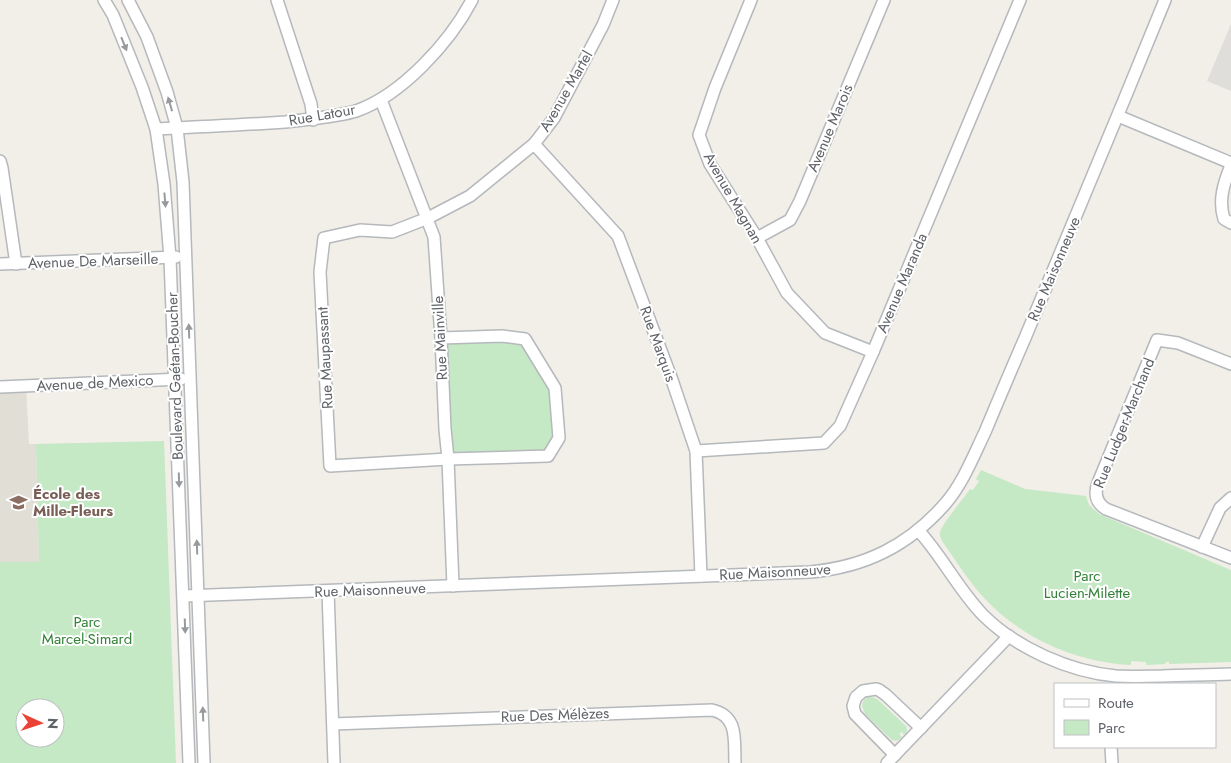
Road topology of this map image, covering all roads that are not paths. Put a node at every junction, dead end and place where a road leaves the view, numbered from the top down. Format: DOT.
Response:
graph roads {
  1 [pos="104,0"];
  2 [pos="128,0"];
  3 [pos="278,0"];
  4 [pos="472,0"];
  5 [pos="613,0"];
  6 [pos="751,0"];
  7 [pos="884,0"];
  8 [pos="1020,0"];
  9 [pos="1165,0"];
  10 [pos="380,100"];
  11 [pos="1118,116"];
  12 [pos="313,120"];
  13 [pos="177,128"];
  14 [pos="156,129"];
  15 [pos="534,144"];
  16 [pos="0,161"];
  17 [pos="1231,164"];
  18 [pos="428,218"];
  19 [pos="1231,222"];
  20 [pos="757,238"];
  21 [pos="186,257"];
  22 [pos="170,258"];
  23 [pos="0,264"];
  24 [pos="16,264"];
  25 [pos="441,338"];
  26 [pos="873,352"];
  27 [pos="1231,364"];
  28 [pos="175,379"];
  29 [pos="191,380"];
  30 [pos="0,387"];
  31 [pos="696,451"];
  32 [pos="448,459"];
  33 [pos="1231,498"];
  34 [pos="918,530"];
  35 [pos="1202,547"];
  36 [pos="1231,558"];
  37 [pos="701,576"];
  38 [pos="454,586"];
  39 [pos="328,591"];
  40 [pos="184,596"];
  41 [pos="199,596"];
  42 [pos="1009,636"];
  43 [pos="1231,674"];
  44 [pos="1110,680"];
  45 [pos="333,724"];
  46 [pos="921,728"];
  47 [pos="1111,748"];
  48 [pos="891,759"];
  49 [pos="189,763"];
  50 [pos="204,763"];
  51 [pos="334,763"];
  52 [pos="735,763"];
  53 [pos="1112,763"];
  1 -- 14 [label="street, Boulevard Gaétan-Boucher, one-way"];
  13 -- 2 [label="street, Boulevard Gaétan-Boucher, one-way"];
  3 -- 12 [label="street"];
  4 -- 10 [label="street, Rue Latour"];
  5 -- 15 [label="street, Avenue Martel"];
  6 -- 20 [label="street, Avenue Magnan"];
  7 -- 20 [label="street, Avenue Marois"];
  8 -- 26 [label="street, Avenue Maranda"];
  9 -- 11 [label="street, Rue Maisonneuve"];
  10 -- 12 [label="street, Rue Latour"];
  10 -- 18 [label="street, Rue Mainville"];
  11 -- 17 [label="street"];
  11 -- 34 [label="street, Rue Maisonneuve"];
  12 -- 13 [label="street, Rue Latour"];
  13 -- 14 [label="street, Rue Latour"];
  13 -- 21 [label="street, Boulevard Gaétan-Boucher"];
  14 -- 22 [label="street, Boulevard Gaétan-Boucher, one-way"];
  15 -- 18 [label="street, Avenue Martel"];
  15 -- 31 [label="street, Rue Marquis"];
  16 -- 24 [label="street"];
  17 -- 19 [label="street"];
  18 -- 25 [label="street, Rue Mainville"];
  18 -- 32 [label="street, Rue Maupassant"];
  20 -- 26 [label="street, Avenue Magnan"];
  21 -- 22 [label="street, Avenue De Marseille"];
  29 -- 21 [label="street, Boulevard Gaétan-Boucher, one-way"];
  22 -- 24 [label="street, Avenue De Marseille"];
  22 -- 28 [label="street, Boulevard Gaétan-Boucher"];
  23 -- 24 [label="street, Avenue De Marseille"];
  25 -- 32 [label="street, Rue Mainville"];
  25 -- 32 [label="street"];
  26 -- 31 [label="street, Avenue Maranda"];
  27 -- 35 [label="street, Rue Ludger-Marchand"];
  28 -- 29 [label="street, Avenue de Mexico"];
  28 -- 30 [label="street, Avenue de Mexico"];
  28 -- 40 [label="street, Boulevard Gaétan-Boucher, one-way"];
  41 -- 29 [label="street, Boulevard Gaétan-Boucher, one-way"];
  31 -- 37 [label="street, Rue Marquis"];
  32 -- 38 [label="street, Rue Mainville"];
  33 -- 35 [label="street"];
  34 -- 37 [label="street, Rue Maisonneuve"];
  34 -- 42 [label="street"];
  35 -- 36 [label="street, Rue Ludger-Marchand"];
  37 -- 38 [label="street, Rue Maisonneuve"];
  38 -- 39 [label="street, Rue Maisonneuve"];
  39 -- 41 [label="street, Rue Maisonneuve"];
  39 -- 45 [label="street"];
  40 -- 41 [label="street, Rue Maisonneuve"];
  40 -- 49 [label="street, Boulevard Gaétan-Boucher, one-way"];
  50 -- 41 [label="street, Boulevard Gaétan-Boucher, one-way"];
  42 -- 44 [label="street"];
  42 -- 46 [label="street"];
  43 -- 44 [label="street"];
  45 -- 51 [label="street"];
  45 -- 52 [label="street, Rue Des Mélèzes"];
  46 -- 48 [label="street"];
  46 -- 48 [label="street"];
  47 -- 53 [label="street"];
}
